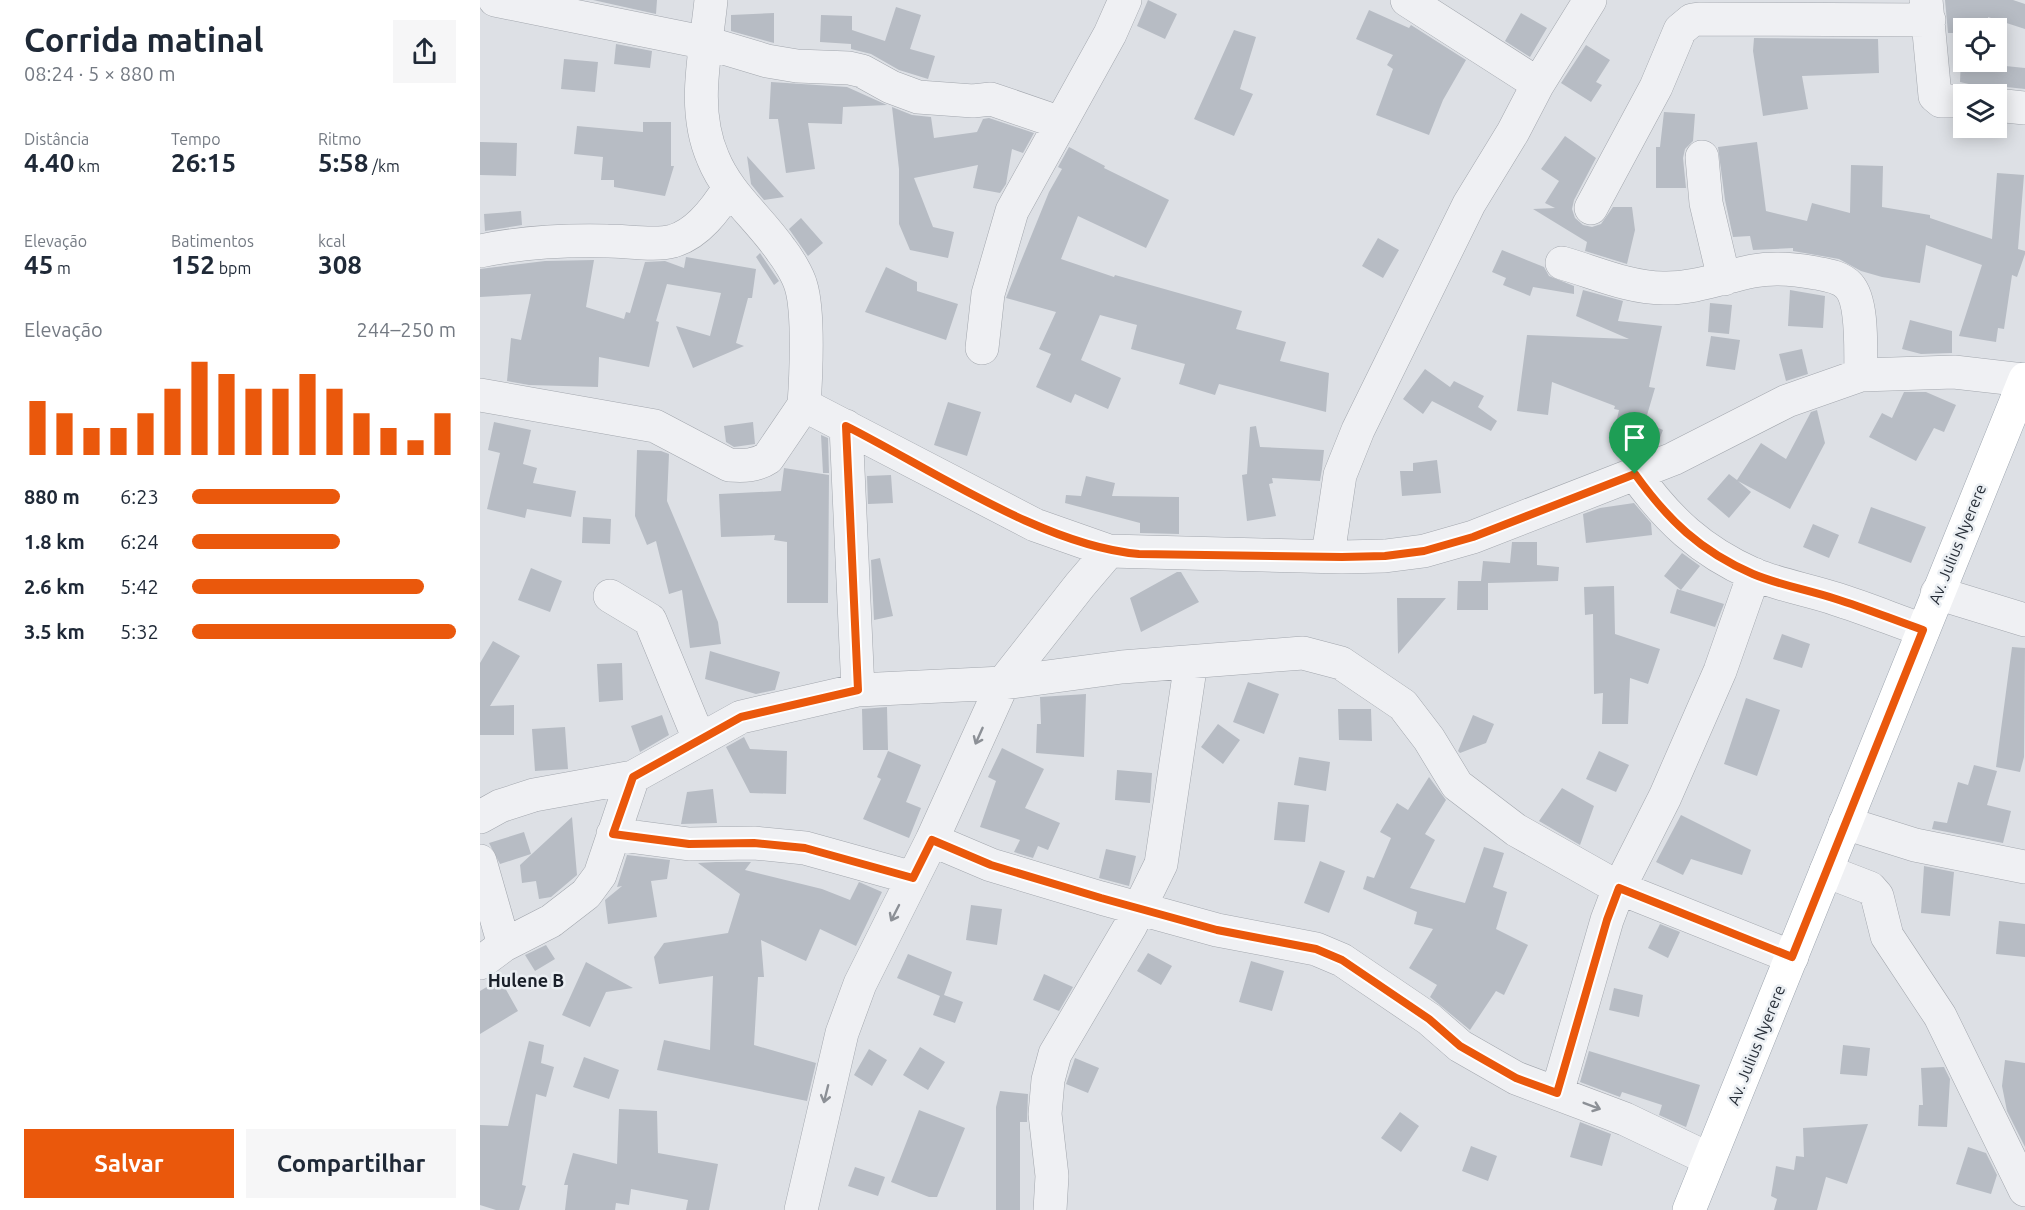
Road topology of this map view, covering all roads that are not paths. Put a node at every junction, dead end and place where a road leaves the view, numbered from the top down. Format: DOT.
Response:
graph roads {
  1 [pos="493,0"];
  2 [pos="711,0"];
  3 [pos="1125,0"];
  4 [pos="1407,0"];
  5 [pos="1590,0"];
  6 [pos="480,4"];
  7 [pos="1927,10"];
  8 [pos="706,43"];
  9 [pos="1538,84"];
  10 [pos="1953,101"];
  11 [pos="2007,106"];
  12 [pos="2025,108"];
  13 [pos="1061,123"];
  14 [pos="1702,157"];
  15 [pos="729,189"];
  16 [pos="1591,208"];
  17 [pos="480,251"];
  18 [pos="1562,263"];
  19 [pos="1724,279"];
  20 [pos="982,348"];
  21 [pos="1861,375"];
  22 [pos="2025,379"];
  23 [pos="480,394"];
  24 [pos="804,405"];
  25 [pos="846,426"];
  26 [pos="1635,474"];
  27 [pos="1109,551"];
  28 [pos="1328,555"];
  29 [pos="1754,574"];
  30 [pos="1937,593"];
  31 [pos="610,596"];
  32 [pos="2025,620"];
  33 [pos="1923,630"];
  34 [pos="1191,662"];
  35 [pos="1003,683"];
  36 [pos="858,690"];
  37 [pos="699,740"];
  38 [pos="633,777"];
  39 [pos="481,813"];
  40 [pos="1845,823"];
  41 [pos="613,834"];
  42 [pos="932,840"];
  43 [pos="480,861"];
  44 [pos="2025,867"];
  45 [pos="1826,872"];
  46 [pos="913,878"];
  47 [pos="1619,888"];
  48 [pos="1141,908"];
  49 [pos="492,954"];
  50 [pos="1792,957"];
  51 [pos="1557,1093"];
  52 [pos="1709,1159"];
  53 [pos="2025,1190"];
  54 [pos="801,1210"];
  55 [pos="1050,1210"];
  56 [pos="1689,1210"];
  1 -- 6 [label="street"];
  1 -- 8 [label="street"];
  2 -- 8 [label="street"];
  3 -- 13 [label="street"];
  4 -- 9 [label="street"];
  5 -- 9 [label="street"];
  7 -- 10 [label="street"];
  7 -- 16 [label="street"];
  8 -- 13 [label="street"];
  8 -- 15 [label="street"];
  9 -- 28 [label="street"];
  11 -- 12 [label="street"];
  13 -- 20 [label="street"];
  14 -- 19 [label="street"];
  15 -- 17 [label="street"];
  15 -- 24 [label="street"];
  18 -- 19 [label="street"];
  19 -- 21 [label="street"];
  21 -- 22 [label="street"];
  21 -- 26 [label="street"];
  22 -- 30 [label="main road, Av. Julius Nyerere"];
  23 -- 24 [label="street"];
  24 -- 25 [label="street"];
  25 -- 27 [label="street"];
  25 -- 36 [label="street"];
  26 -- 28 [label="street"];
  26 -- 29 [label="street"];
  27 -- 28 [label="street"];
  27 -- 35 [label="street"];
  29 -- 33 [label="street"];
  29 -- 47 [label="street"];
  30 -- 32 [label="street"];
  30 -- 33 [label="main road, Av. Julius Nyerere"];
  31 -- 37 [label="street"];
  33 -- 40 [label="main road, Av. Julius Nyerere"];
  34 -- 35 [label="street"];
  34 -- 47 [label="street"];
  34 -- 48 [label="street"];
  35 -- 36 [label="street"];
  35 -- 42 [label="street, one-way"];
  36 -- 37 [label="street"];
  37 -- 38 [label="street"];
  38 -- 39 [label="street"];
  38 -- 41 [label="street"];
  40 -- 44 [label="street"];
  40 -- 45 [label="main road, Av. Julius Nyerere"];
  41 -- 46 [label="street"];
  41 -- 49 [label="street"];
  42 -- 46 [label="street"];
  42 -- 48 [label="street"];
  43 -- 49 [label="street"];
  45 -- 50 [label="main road, Av. Julius Nyerere"];
  45 -- 53 [label="street"];
  46 -- 54 [label="street, one-way"];
  47 -- 50 [label="street"];
  47 -- 51 [label="street"];
  48 -- 51 [label="street"];
  48 -- 55 [label="street"];
  50 -- 52 [label="main road, Av. Julius Nyerere"];
  51 -- 52 [label="street, one-way"];
  52 -- 56 [label="main road, Av. Julius Nyerere"];
}
